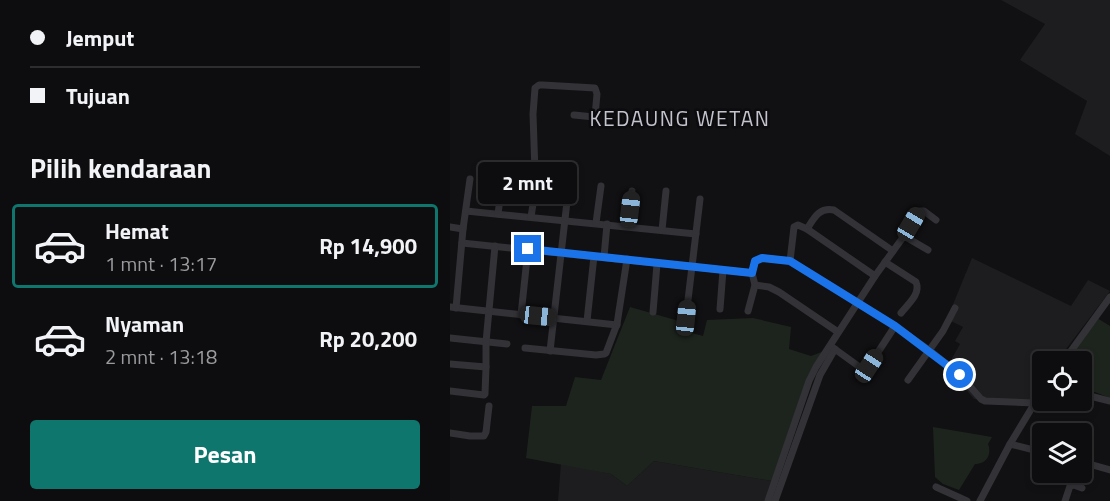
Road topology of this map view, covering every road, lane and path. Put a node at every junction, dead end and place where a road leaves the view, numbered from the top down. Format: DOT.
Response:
graph roads {
  1 [pos="574,115"];
  2 [pos="470,179"];
  3 [pos="569,184"];
  4 [pos="536,185"];
  5 [pos="601,186"];
  6 [pos="632,191"];
  7 [pos="666,191"];
  8 [pos="700,199"];
  9 [pos="466,211"];
  10 [pos="498,214"];
  11 [pos="531,218"];
  12 [pos="936,220"];
  13 [pos="564,221"];
  14 [pos="596,223"];
  15 [pos="608,224"];
  16 [pos="628,226"];
  17 [pos="450,227"];
  18 [pos="463,229"];
  19 [pos="807,229"];
  20 [pos="662,230"];
  21 [pos="696,234"];
  22 [pos="904,236"];
  23 [pos="462,243"];
  24 [pos="495,246"];
  25 [pos="528,249"];
  26 [pos="928,250"];
  27 [pos="893,251"];
  28 [pos="561,253"];
  29 [pos="594,256"];
  30 [pos="604,257"];
  31 [pos="627,259"];
  32 [pos="790,261"];
  33 [pos="885,262"];
  34 [pos="657,264"];
  35 [pos="691,267"];
  36 [pos="723,270"];
  37 [pos="752,273"];
  38 [pos="875,276"];
  39 [pos="755,285"];
  40 [pos="1110,297"];
  41 [pos="858,303"];
  42 [pos="453,308"];
  43 [pos="955,308"];
  44 [pos="720,309"];
  45 [pos="489,311"];
  46 [pos="748,311"];
  47 [pos="652,312"];
  48 [pos="901,313"];
  49 [pos="522,315"];
  50 [pos="554,318"];
  51 [pos="686,318"];
  52 [pos="587,321"];
  53 [pos="617,325"];
  54 [pos="895,326"];
  55 [pos="838,332"];
  56 [pos="450,338"];
  57 [pos="486,342"];
  58 [pos="507,344"];
  59 [pos="833,347"];
  60 [pos="525,348"];
  61 [pos="550,351"];
  62 [pos="929,351"];
  63 [pos="1071,351"];
  64 [pos="450,364"];
  65 [pos="486,367"];
  66 [pos="908,380"];
  67 [pos="450,391"];
  68 [pos="1092,396"];
  69 [pos="1110,401"];
  70 [pos="1032,403"];
  71 [pos="489,406"];
  72 [pos="1032,406"];
  73 [pos="450,433"];
  74 [pos="1010,444"];
  75 [pos="1032,449"];
  76 [pos="1092,465"];
  77 [pos="1110,470"];
  78 [pos="936,488"];
  79 [pos="1082,488"];
  80 [pos="768,501"];
  81 [pos="775,501"];
  82 [pos="967,501"];
  83 [pos="980,501"];
  84 [pos="1065,501"];
  1 -- 10 [label="street"];
  2 -- 9 [label="street"];
  3 -- 13 [label="street"];
  4 -- 11 [label="street"];
  5 -- 14 [label="street"];
  6 -- 16 [label="street"];
  7 -- 20 [label="street"];
  8 -- 21 [label="street"];
  9 -- 10 [label="street"];
  9 -- 18 [label="street"];
  10 -- 11 [label="street"];
  11 -- 13 [label="street"];
  12 -- 22 [label="street"];
  13 -- 14 [label="street"];
  13 -- 28 [label="street"];
  14 -- 15 [label="street"];
  15 -- 16 [label="street"];
  15 -- 30 [label="street"];
  16 -- 20 [label="street"];
  17 -- 18 [label="street"];
  18 -- 23 [label="street"];
  19 -- 27 [label="street"];
  19 -- 32 [label="street"];
  19 -- 38 [label="street"];
  20 -- 21 [label="street"];
  21 -- 35 [label="street"];
  22 -- 26 [label="street"];
  22 -- 27 [label="street"];
  23 -- 24 [label="street"];
  23 -- 42 [label="street"];
  24 -- 25 [label="street"];
  24 -- 45 [label="street"];
  25 -- 28 [label="street"];
  25 -- 49 [label="street"];
  27 -- 33 [label="street"];
  28 -- 29 [label="street"];
  28 -- 50 [label="street"];
  29 -- 30 [label="street"];
  29 -- 52 [label="street"];
  30 -- 31 [label="street"];
  31 -- 34 [label="street"];
  31 -- 53 [label="street"];
  32 -- 37 [label="street"];
  32 -- 41 [label="street"];
  33 -- 38 [label="street"];
  33 -- 48 [label="street"];
  34 -- 35 [label="street"];
  34 -- 47 [label="street"];
  35 -- 36 [label="street"];
  35 -- 51 [label="street"];
  36 -- 37 [label="street"];
  36 -- 44 [label="street"];
  37 -- 39 [label="street"];
  38 -- 41 [label="street"];
  39 -- 46 [label="street"];
  39 -- 55 [label="street"];
  40 -- 63 [label="street"];
  41 -- 54 [label="street"];
  41 -- 55 [label="street"];
  42 -- 45 [label="street"];
  43 -- 62 [label="street"];
  45 -- 49 [label="street"];
  45 -- 57 [label="street"];
  49 -- 50 [label="street"];
  50 -- 52 [label="street"];
  50 -- 61 [label="street"];
  52 -- 53 [label="street"];
  53 -- 61 [label="street"];
  54 -- 59 [label="street"];
  54 -- 62 [label="street"];
  55 -- 59 [label="street"];
  56 -- 57 [label="street"];
  57 -- 58 [label="street"];
  57 -- 65 [label="street"];
  59 -- 80 [label="street"];
  59 -- 81 [label="street"];
  60 -- 61 [label="street"];
  62 -- 66 [label="street"];
  62 -- 70 [label="street"];
  64 -- 65 [label="street"];
  65 -- 67 [label="street"];
  68 -- 69 [label="street"];
  71 -- 73 [label="street"];
  72 -- 74 [label="street"];
  74 -- 75 [label="street"];
  74 -- 83 [label="street"];
  76 -- 77 [label="street"];
  78 -- 82 [label="street"];
  79 -- 84 [label="street"];
}
